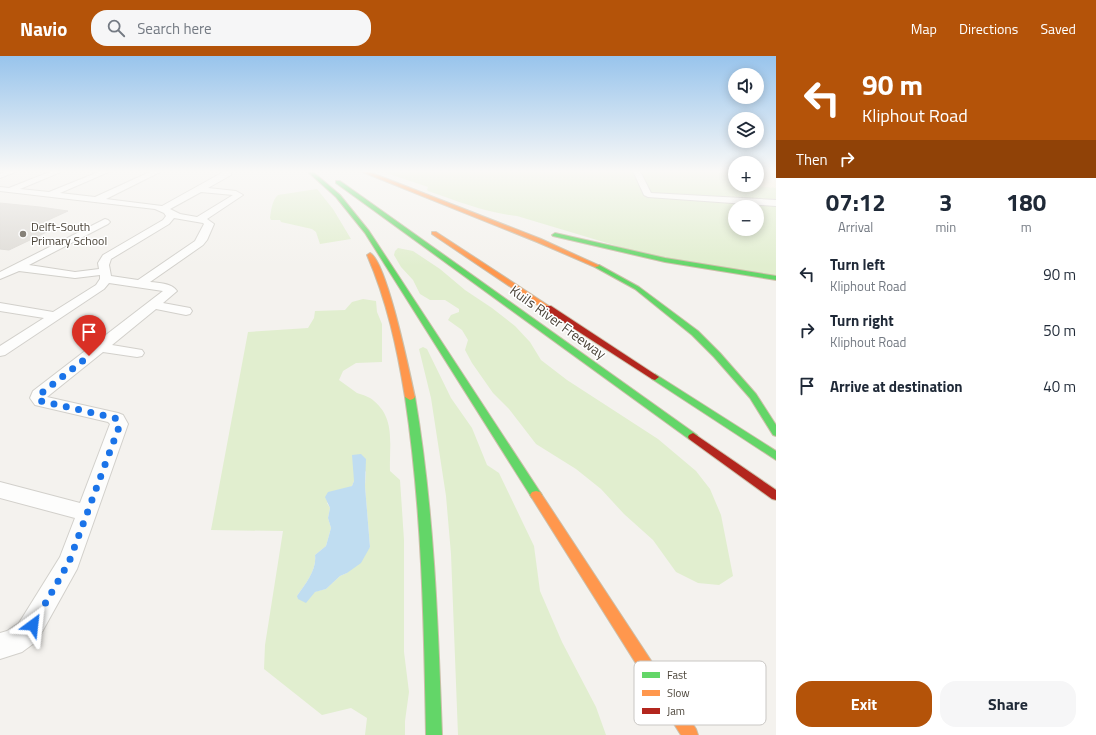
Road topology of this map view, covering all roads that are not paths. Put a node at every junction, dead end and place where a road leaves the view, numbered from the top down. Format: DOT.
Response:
graph roads {
  1 [pos="113,203"];
  2 [pos="179,203"];
  3 [pos="227,203"];
  4 [pos="339,203"];
  5 [pos="343,203"];
  6 [pos="359,203"];
  7 [pos="442,203"];
  8 [pos="455,203"];
  9 [pos="167,211"];
  10 [pos="200,219"];
  11 [pos="105,222"];
  12 [pos="428,229"];
  13 [pos="17,267"];
  14 [pos="105,275"];
  15 [pos="0,276"];
  16 [pos="776,278"];
  17 [pos="140,284"];
  18 [pos="154,305"];
  19 [pos="0,307"];
  20 [pos="186,311"];
  21 [pos="56,316"];
  22 [pos="100,347"];
  23 [pos="0,352"];
  24 [pos="137,353"];
  25 [pos="776,432"];
  26 [pos="776,456"];
  27 [pos="0,490"];
  28 [pos="776,496"];
  29 [pos="87,513"];
  30 [pos="0,646"];
  31 [pos="642,661"];
  32 [pos="684,725"];
  33 [pos="434,735"];
  34 [pos="690,735"];
  1 -- 9 [label="street"];
  2 -- 9 [label="street"];
  3 -- 10 [label="street"];
  4 -- 33 [label="highway"];
  5 -- 31 [label="highway"];
  6 -- 28 [label="highway, Kuils River Freeway"];
  7 -- 25 [label="highway"];
  8 -- 16 [label="highway"];
  9 -- 10 [label="street"];
  9 -- 14 [label="street"];
  10 -- 17 [label="street"];
  11 -- 13 [label="street"];
  12 -- 26 [label="highway, Kuils River Freeway"];
  13 -- 14 [label="street"];
  13 -- 15 [label="street"];
  14 -- 17 [label="street"];
  14 -- 21 [label="street"];
  17 -- 18 [label="street"];
  18 -- 20 [label="street"];
  18 -- 22 [label="street"];
  19 -- 21 [label="street"];
  21 -- 23 [label="street"];
  22 -- 24 [label="street"];
  22 -- 29 [label="street"];
  27 -- 29 [label="street"];
  29 -- 30 [label="street"];
  32 -- 34 [label="highway"];
}
